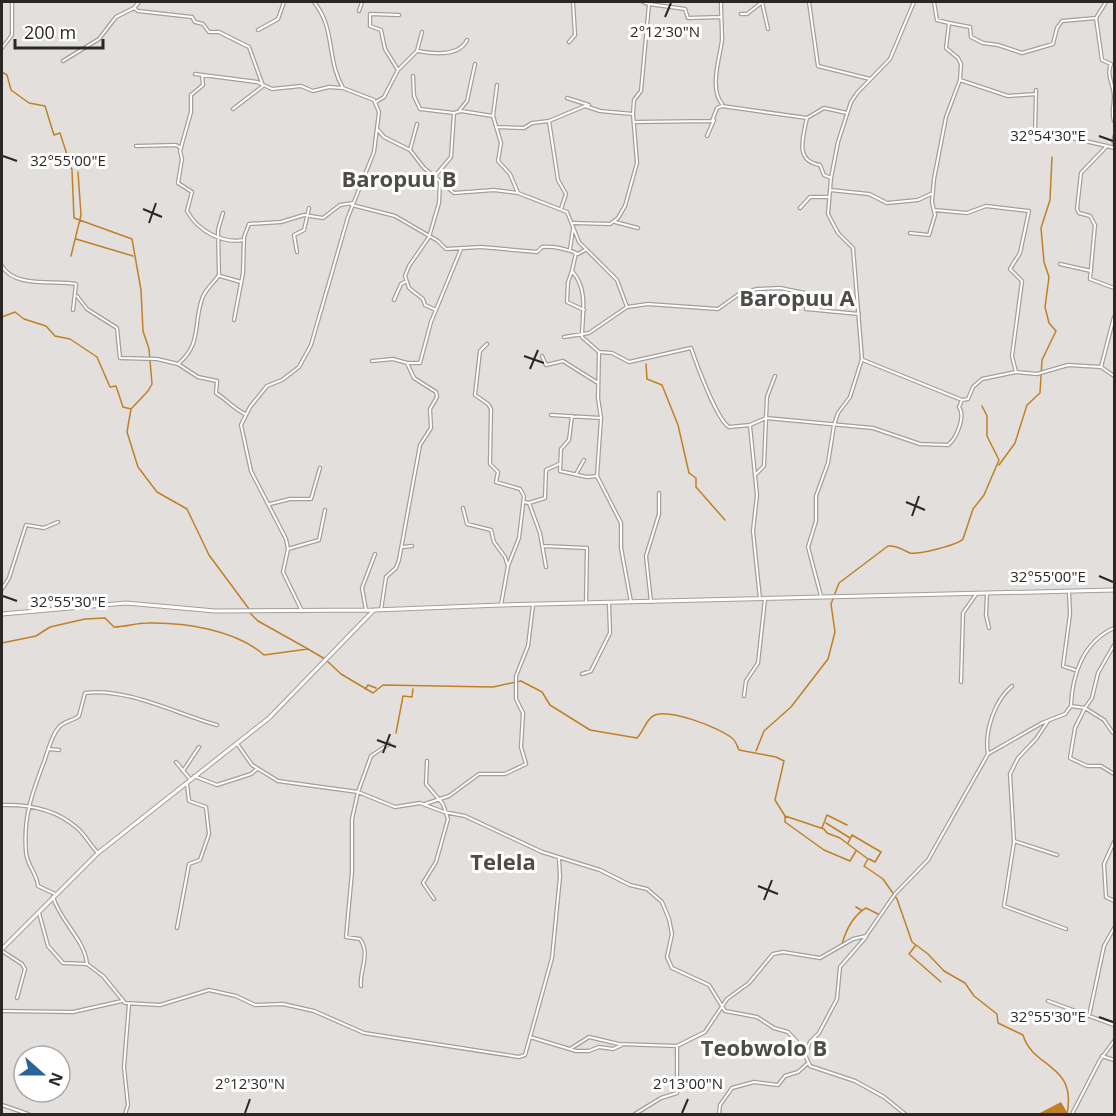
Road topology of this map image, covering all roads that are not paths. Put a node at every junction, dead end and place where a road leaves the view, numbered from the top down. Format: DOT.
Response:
graph roads {
  1 [pos="12,2"];
  2 [pos="139,2"];
  3 [pos="284,2"];
  4 [pos="314,2"];
  5 [pos="362,2"];
  6 [pos="573,2"];
  7 [pos="643,2"];
  8 [pos="721,2"];
  9 [pos="762,2"];
  10 [pos="808,2"];
  11 [pos="914,2"];
  12 [pos="934,2"];
  13 [pos="1106,2"];
  14 [pos="649,4"];
  15 [pos="134,9"];
  16 [pos="359,11"];
  17 [pos="741,14"];
  18 [pos="399,15"];
  19 [pos="721,17"];
  20 [pos="1096,18"];
  21 [pos="949,23"];
  22 [pos="768,29"];
  23 [pos="258,30"];
  24 [pos="422,32"];
  25 [pos="467,40"];
  26 [pos="569,42"];
  27 [pos="2,48"];
  28 [pos="417,51"];
  29 [pos="63,61"];
  30 [pos="475,64"];
  31 [pos="398,70"];
  32 [pos="195,74"];
  33 [pos="202,75"];
  34 [pos="413,76"];
  35 [pos="870,79"];
  36 [pos="960,80"];
  37 [pos="262,85"];
  38 [pos="497,85"];
  39 [pos="343,88"];
  40 [pos="567,98"];
  41 [pos="376,102"];
  42 [pos="591,106"];
  43 [pos="723,106"];
  44 [pos="233,109"];
  45 [pos="459,111"];
  46 [pos="454,113"];
  47 [pos="847,113"];
  48 [pos="633,114"];
  49 [pos="493,116"];
  50 [pos="807,118"];
  51 [pos="714,120"];
  52 [pos="1114,121"];
  53 [pos="549,122"];
  54 [pos="634,122"];
  55 [pos="417,124"];
  56 [pos="496,127"];
  57 [pos="378,130"];
  58 [pos="707,136"];
  59 [pos="1114,137"];
  60 [pos="136,146"];
  61 [pos="1107,146"];
  62 [pos="181,148"];
  63 [pos="1114,148"];
  64 [pos="410,150"];
  65 [pos="435,176"];
  66 [pos="831,178"];
  67 [pos="440,181"];
  68 [pos="830,190"];
  69 [pos="518,193"];
  70 [pos="932,193"];
  71 [pos="829,197"];
  72 [pos="353,204"];
  73 [pos="800,207"];
  74 [pos="309,208"];
  75 [pos="561,209"];
  76 [pos="934,210"];
  77 [pos="223,213"];
  78 [pos="306,216"];
  79 [pos="614,222"];
  80 [pos="573,223"];
  81 [pos="574,228"];
  82 [pos="638,228"];
  83 [pos="910,233"];
  84 [pos="218,237"];
  85 [pos="429,237"];
  86 [pos="244,240"];
  87 [pos="461,249"];
  88 [pos="570,249"];
  89 [pos="585,250"];
  90 [pos="297,252"];
  91 [pos="576,253"];
  92 [pos="1060,264"];
  93 [pos="2,266"];
  94 [pos="572,271"];
  95 [pos="1091,271"];
  96 [pos="219,275"];
  97 [pos="240,282"];
  98 [pos="405,282"];
  99 [pos="1114,288"];
  100 [pos="77,296"];
  101 [pos="394,300"];
  102 [pos="627,307"];
  103 [pos="73,310"];
  104 [pos="436,310"];
  105 [pos="585,311"];
  106 [pos="859,314"];
  107 [pos="1114,317"];
  108 [pos="234,320"];
  109 [pos="582,334"];
  110 [pos="564,337"];
  111 [pos="487,344"];
  112 [pos="599,352"];
  113 [pos="542,356"];
  114 [pos="862,359"];
  115 [pos="372,361"];
  116 [pos="407,363"];
  117 [pos="178,364"];
  118 [pos="1101,367"];
  119 [pos="1016,372"];
  120 [pos="775,376"];
  121 [pos="1114,376"];
  122 [pos="598,383"];
  123 [pos="963,400"];
  124 [pos="245,414"];
  125 [pos="551,415"];
  126 [pos="572,416"];
  127 [pos="601,418"];
  128 [pos="766,418"];
  129 [pos="750,425"];
  130 [pos="834,425"];
  131 [pos="584,460"];
  132 [pos="559,464"];
  133 [pos="320,468"];
  134 [pos="576,474"];
  135 [pos="755,475"];
  136 [pos="597,476"];
  137 [pos="659,493"];
  138 [pos="524,501"];
  139 [pos="529,503"];
  140 [pos="269,504"];
  141 [pos="463,508"];
  142 [pos="326,510"];
  143 [pos="58,522"];
  144 [pos="412,546"];
  145 [pos="543,546"];
  146 [pos="403,547"];
  147 [pos="288,549"];
  148 [pos="375,554"];
  149 [pos="508,566"];
  150 [pos="546,567"];
  151 [pos="2,590"];
  152 [pos="1114,590"];
  153 [pos="1070,592"];
  154 [pos="977,593"];
  155 [pos="987,593"];
  156 [pos="821,598"];
  157 [pos="763,599"];
  158 [pos="631,602"];
  159 [pos="651,602"];
  160 [pos="609,603"];
  161 [pos="586,604"];
  162 [pos="501,605"];
  163 [pos="533,605"];
  164 [pos="366,610"];
  165 [pos="374,610"];
  166 [pos="381,610"];
  167 [pos="302,611"];
  168 [pos="2,614"];
  169 [pos="989,628"];
  170 [pos="1114,628"];
  171 [pos="1114,645"];
  172 [pos="1076,670"];
  173 [pos="582,674"];
  174 [pos="961,682"];
  175 [pos="1012,686"];
  176 [pos="744,696"];
  177 [pos="1071,706"];
  178 [pos="1085,708"];
  179 [pos="1048,721"];
  180 [pos="217,725"];
  181 [pos="1113,733"];
  182 [pos="389,744"];
  183 [pos="237,745"];
  184 [pos="199,747"];
  185 [pos="49,749"];
  186 [pos="59,750"];
  187 [pos="988,754"];
  188 [pos="427,761"];
  189 [pos="176,762"];
  190 [pos="257,768"];
  191 [pos="183,771"];
  192 [pos="1114,774"];
  193 [pos="190,778"];
  194 [pos="358,792"];
  195 [pos="438,799"];
  196 [pos="424,804"];
  197 [pos="2,805"];
  198 [pos="27,806"];
  199 [pos="447,813"];
  200 [pos="1014,841"];
  201 [pos="1114,842"];
  202 [pos="98,853"];
  203 [pos="1057,855"];
  204 [pos="559,858"];
  205 [pos="54,895"];
  206 [pos="434,899"];
  207 [pos="1114,901"];
  208 [pos="39,912"];
  209 [pos="177,928"];
  210 [pos="1114,928"];
  211 [pos="1066,929"];
  212 [pos="866,936"];
  213 [pos="2,950"];
  214 [pos="87,964"];
  215 [pos="361,986"];
  216 [pos="17,998"];
  217 [pos="122,1001"];
  218 [pos="1048,1001"];
  219 [pos="129,1004"];
  220 [pos="722,1009"];
  221 [pos="2,1011"];
  222 [pos="1089,1016"];
  223 [pos="1114,1025"];
  224 [pos="530,1037"];
  225 [pos="1114,1041"];
  226 [pos="624,1044"];
  227 [pos="677,1046"];
  228 [pos="570,1049"];
  229 [pos="1102,1056"];
  230 [pos="804,1058"];
  231 [pos="1114,1060"];
  232 [pos="807,1064"];
  233 [pos="2,1105"];
  234 [pos="28,1114"];
  235 [pos="125,1114"];
  236 [pos="635,1114"];
  237 [pos="719,1114"];
  238 [pos="905,1114"];
  239 [pos="1072,1114"];
  1 -- 27 [label="street"];
  2 -- 15 [label="street"];
  3 -- 23 [label="street"];
  4 -- 39 [label="street"];
  5 -- 16 [label="street"];
  6 -- 26 [label="street"];
  7 -- 14 [label="street"];
  8 -- 19 [label="street"];
  9 -- 17 [label="street"];
  9 -- 22 [label="street"];
  10 -- 35 [label="street"];
  11 -- 35 [label="street"];
  12 -- 21 [label="street"];
  13 -- 20 [label="street"];
  14 -- 19 [label="street"];
  14 -- 48 [label="street"];
  15 -- 29 [label="street"];
  15 -- 37 [label="street"];
  18 -- 31 [label="street"];
  19 -- 43 [label="street"];
  20 -- 21 [label="street"];
  20 -- 52 [label="street"];
  21 -- 36 [label="street"];
  24 -- 28 [label="street"];
  25 -- 28 [label="street"];
  28 -- 31 [label="street"];
  30 -- 45 [label="street"];
  31 -- 41 [label="street"];
  32 -- 33 [label="street"];
  33 -- 37 [label="street"];
  33 -- 62 [label="street"];
  34 -- 46 [label="street"];
  35 -- 47 [label="street"];
  36 -- 61 [label="street"];
  36 -- 70 [label="street"];
  37 -- 39 [label="street"];
  37 -- 44 [label="street"];
  38 -- 49 [label="street"];
  39 -- 41 [label="street"];
  40 -- 42 [label="street"];
  41 -- 57 [label="street"];
  42 -- 48 [label="street"];
  42 -- 53 [label="street"];
  43 -- 50 [label="street"];
  43 -- 51 [label="street"];
  45 -- 46 [label="street"];
  45 -- 49 [label="street"];
  46 -- 65 [label="street"];
  47 -- 50 [label="street"];
  47 -- 66 [label="street"];
  48 -- 54 [label="street"];
  49 -- 56 [label="street"];
  50 -- 66 [label="street"];
  51 -- 54 [label="street"];
  51 -- 58 [label="street"];
  53 -- 56 [label="street"];
  53 -- 75 [label="street"];
  54 -- 79 [label="street"];
  55 -- 64 [label="street"];
  56 -- 69 [label="street"];
  57 -- 64 [label="street"];
  57 -- 72 [label="street"];
  59 -- 63 [label="street"];
  60 -- 62 [label="street"];
  61 -- 63 [label="street"];
  61 -- 95 [label="street"];
  62 -- 84 [label="street"];
  64 -- 65 [label="street"];
  65 -- 67 [label="street"];
  66 -- 68 [label="street"];
  67 -- 69 [label="street"];
  67 -- 85 [label="street"];
  68 -- 70 [label="street"];
  68 -- 71 [label="street"];
  69 -- 75 [label="street"];
  70 -- 76 [label="street"];
  71 -- 73 [label="street"];
  71 -- 106 [label="street"];
  72 -- 78 [label="street"];
  72 -- 85 [label="street"];
  72 -- 124 [label="street"];
  74 -- 78 [label="street"];
  75 -- 80 [label="street"];
  76 -- 83 [label="street"];
  76 -- 119 [label="street"];
  77 -- 84 [label="street"];
  78 -- 86 [label="street"];
  78 -- 90 [label="street"];
  79 -- 80 [label="street"];
  79 -- 82 [label="street"];
  80 -- 81 [label="street"];
  81 -- 88 [label="street"];
  81 -- 89 [label="street"];
  84 -- 86 [label="street"];
  84 -- 96 [label="street"];
  85 -- 87 [label="street"];
  85 -- 98 [label="street"];
  86 -- 97 [label="street"];
  87 -- 88 [label="street"];
  87 -- 104 [label="street"];
  88 -- 91 [label="street"];
  89 -- 91 [label="street"];
  89 -- 102 [label="street"];
  91 -- 94 [label="street"];
  92 -- 95 [label="street"];
  93 -- 100 [label="street"];
  94 -- 105 [label="street"];
  94 -- 105 [label="street"];
  95 -- 99 [label="street"];
  96 -- 97 [label="street"];
  96 -- 117 [label="street"];
  97 -- 108 [label="street"];
  98 -- 101 [label="street"];
  98 -- 104 [label="street"];
  100 -- 103 [label="street"];
  100 -- 117 [label="street"];
  102 -- 106 [label="street"];
  102 -- 109 [label="street"];
  104 -- 116 [label="street"];
  105 -- 109 [label="street"];
  106 -- 114 [label="street"];
  107 -- 118 [label="street"];
  109 -- 110 [label="street"];
  109 -- 112 [label="street"];
  111 -- 138 [label="street"];
  112 -- 122 [label="street"];
  112 -- 129 [label="street"];
  113 -- 122 [label="street"];
  114 -- 123 [label="street"];
  114 -- 130 [label="street"];
  115 -- 116 [label="street"];
  116 -- 146 [label="street"];
  117 -- 124 [label="street"];
  118 -- 119 [label="street"];
  118 -- 121 [label="street"];
  119 -- 123 [label="street"];
  120 -- 128 [label="street"];
  122 -- 127 [label="street"];
  123 -- 130 [label="street"];
  124 -- 140 [label="street"];
  125 -- 126 [label="street"];
  126 -- 127 [label="street"];
  126 -- 132 [label="street"];
  127 -- 136 [label="street"];
  128 -- 129 [label="street"];
  128 -- 130 [label="street"];
  128 -- 135 [label="street"];
  129 -- 135 [label="street"];
  130 -- 156 [label="street"];
  131 -- 134 [label="street"];
  132 -- 134 [label="street"];
  132 -- 139 [label="street"];
  133 -- 140 [label="street"];
  134 -- 136 [label="street"];
  135 -- 157 [label="street"];
  136 -- 158 [label="street"];
  137 -- 159 [label="street"];
  138 -- 139 [label="street"];
  138 -- 149 [label="street"];
  139 -- 145 [label="street"];
  140 -- 147 [label="street"];
  141 -- 149 [label="street"];
  142 -- 147 [label="street"];
  143 -- 151 [label="street"];
  144 -- 146 [label="street"];
  145 -- 150 [label="street"];
  145 -- 161 [label="street"];
  146 -- 166 [label="street"];
  147 -- 167 [label="street"];
  148 -- 164 [label="street"];
  149 -- 162 [label="street"];
  152 -- 153 [label="street"];
  153 -- 155 [label="street"];
  153 -- 172 [label="street"];
  154 -- 155 [label="street"];
  154 -- 156 [label="street"];
  154 -- 174 [label="street"];
  155 -- 169 [label="street"];
  156 -- 157 [label="street"];
  157 -- 159 [label="street"];
  157 -- 176 [label="street"];
  158 -- 159 [label="street"];
  158 -- 160 [label="street"];
  160 -- 161 [label="street"];
  160 -- 173 [label="street"];
  161 -- 163 [label="street"];
  162 -- 163 [label="street"];
  162 -- 166 [label="street"];
  163 -- 195 [label="street"];
  164 -- 165 [label="street"];
  164 -- 167 [label="street"];
  165 -- 166 [label="street"];
  165 -- 183 [label="street"];
  167 -- 168 [label="street"];
  170 -- 172 [label="street"];
  171 -- 178 [label="street"];
  172 -- 177 [label="street"];
  175 -- 187 [label="street"];
  177 -- 178 [label="street"];
  177 -- 179 [label="street"];
  178 -- 181 [label="street"];
  178 -- 192 [label="street"];
  179 -- 187 [label="street"];
  179 -- 200 [label="street"];
  180 -- 185 [label="street"];
  182 -- 194 [label="street"];
  183 -- 190 [label="street"];
  183 -- 193 [label="street"];
  184 -- 191 [label="street"];
  185 -- 186 [label="street"];
  185 -- 198 [label="street"];
  187 -- 212 [label="street"];
  188 -- 195 [label="street"];
  189 -- 191 [label="street"];
  190 -- 193 [label="street"];
  190 -- 194 [label="street"];
  191 -- 193 [label="street"];
  193 -- 202 [label="street"];
  193 -- 209 [label="street"];
  194 -- 196 [label="street"];
  194 -- 215 [label="street"];
  195 -- 196 [label="street"];
  195 -- 199 [label="street"];
  196 -- 199 [label="street"];
  197 -- 198 [label="street"];
  198 -- 202 [label="street"];
  198 -- 205 [label="street"];
  199 -- 204 [label="street"];
  199 -- 206 [label="street"];
  200 -- 203 [label="street"];
  200 -- 211 [label="street"];
  201 -- 207 [label="street"];
  202 -- 205 [label="street"];
  204 -- 220 [label="street"];
  204 -- 224 [label="street"];
  205 -- 208 [label="street"];
  205 -- 214 [label="street"];
  208 -- 213 [label="street"];
  208 -- 214 [label="street"];
  210 -- 222 [label="street"];
  212 -- 220 [label="street"];
  212 -- 230 [label="street"];
  213 -- 216 [label="street"];
  214 -- 217 [label="street"];
  217 -- 219 [label="street"];
  217 -- 221 [label="street"];
  218 -- 222 [label="street"];
  219 -- 224 [label="street"];
  219 -- 235 [label="street"];
  220 -- 227 [label="street"];
  220 -- 230 [label="street"];
  222 -- 223 [label="street"];
  224 -- 228 [label="street"];
  225 -- 229 [label="street"];
  226 -- 227 [label="street"];
  226 -- 228 [label="street"];
  226 -- 228 [label="street"];
  227 -- 236 [label="street"];
  229 -- 231 [label="street"];
  229 -- 239 [label="street"];
  230 -- 232 [label="street"];
  232 -- 237 [label="street"];
  232 -- 238 [label="street"];
  233 -- 234 [label="street"];
}
